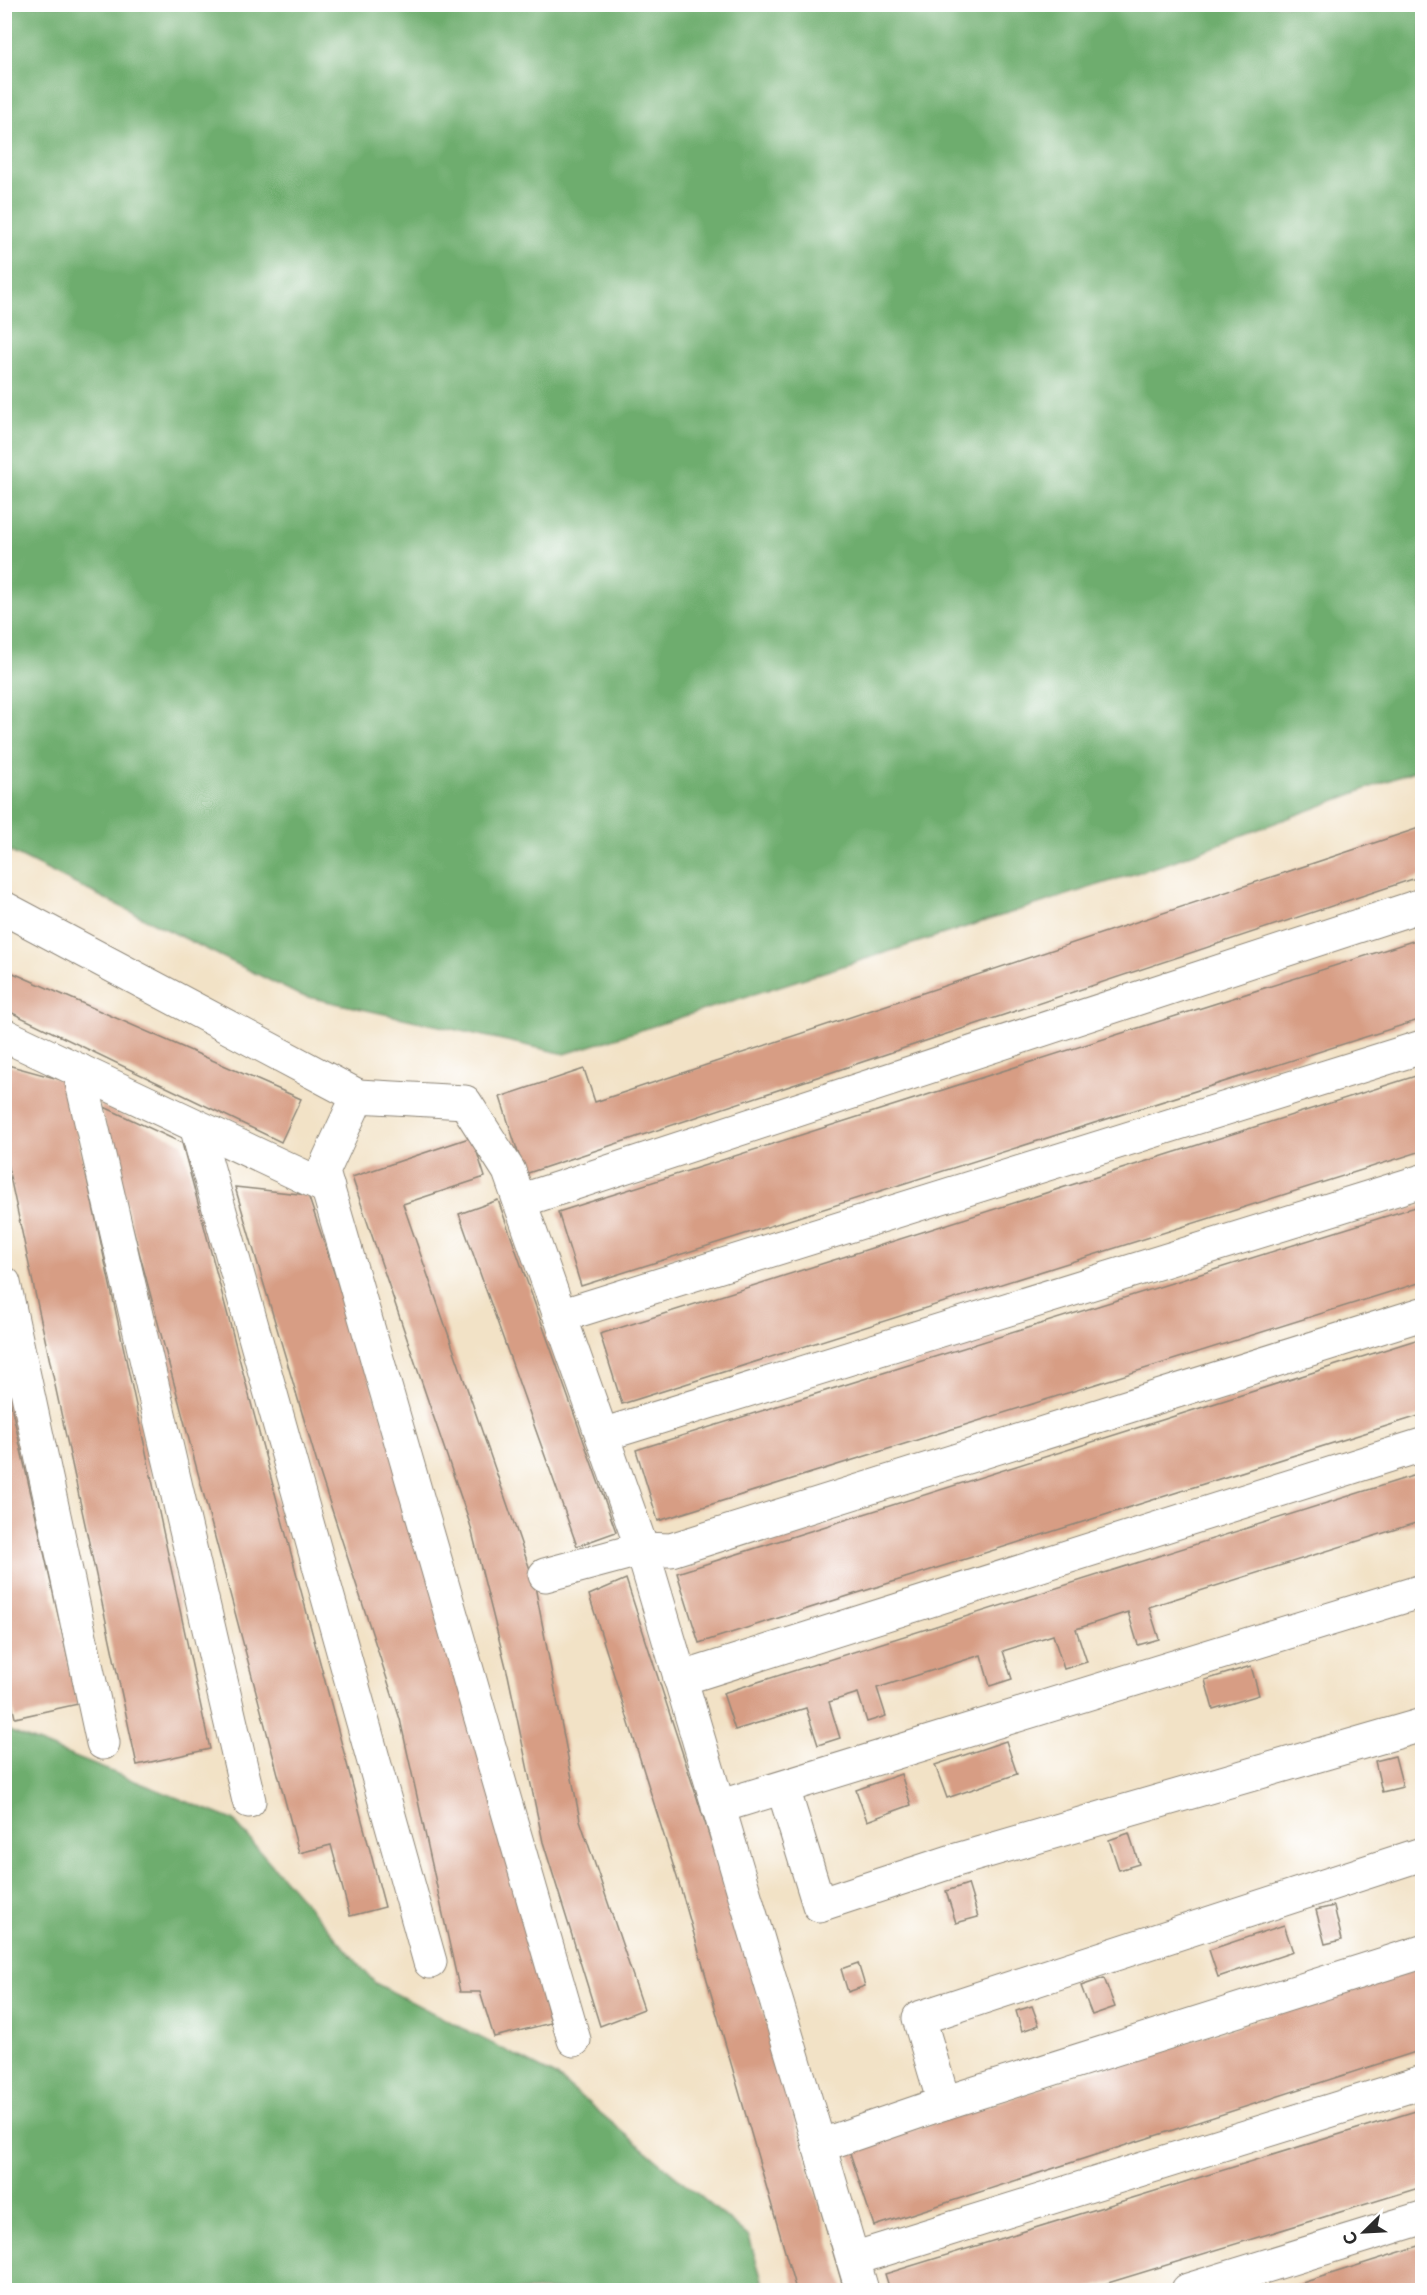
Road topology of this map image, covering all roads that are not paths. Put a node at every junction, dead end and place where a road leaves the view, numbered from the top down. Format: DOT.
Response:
graph roads {
  1 [pos="1422,905"];
  2 [pos="4,908"];
  3 [pos="4,1035"];
  4 [pos="1422,1047"];
  5 [pos="79,1070"];
  6 [pos="358,1096"];
  7 [pos="196,1126"];
  8 [pos="1422,1181"];
  9 [pos="328,1188"];
  10 [pos="520,1201"];
  11 [pos="4,1282"];
  12 [pos="1422,1314"];
  13 [pos="560,1316"];
  14 [pos="602,1435"];
  15 [pos="1422,1445"];
  16 [pos="642,1549"];
  17 [pos="545,1575"];
  18 [pos="1422,1591"];
  19 [pos="680,1679"];
  20 [pos="1422,1725"];
  21 [pos="103,1743"];
  22 [pos="783,1788"];
  23 [pos="249,1800"];
  24 [pos="718,1807"];
  25 [pos="1422,1854"];
  26 [pos="1422,1952"];
  27 [pos="429,1962"];
  28 [pos="574,2040"];
  29 [pos="1422,2082"];
  30 [pos="944,2103"];
  31 [pos="819,2146"];
  32 [pos="1422,2218"];
  33 [pos="853,2259"];
  34 [pos="862,2290"];
  35 [pos="1188,2290"];
  1 -- 10 [label="lane"];
  2 -- 6 [label="lane"];
  3 -- 5 [label="lane"];
  4 -- 13 [label="lane"];
  5 -- 7 [label="lane"];
  5 -- 23 [label="lane"];
  6 -- 9 [label="lane"];
  6 -- 10 [label="lane"];
  7 -- 9 [label="lane"];
  7 -- 27 [label="lane"];
  8 -- 14 [label="lane"];
  9 -- 28 [label="lane"];
  10 -- 13 [label="lane"];
  11 -- 21 [label="lane"];
  12 -- 16 [label="lane"];
  13 -- 14 [label="lane"];
  14 -- 16 [label="lane"];
  15 -- 19 [label="lane"];
  16 -- 17 [label="lane"];
  16 -- 19 [label="lane"];
  18 -- 22 [label="lane"];
  19 -- 24 [label="lane"];
  20 -- 22 [label="lane"];
  22 -- 24 [label="lane"];
  24 -- 31 [label="lane"];
  25 -- 30 [label="lane"];
  26 -- 30 [label="lane"];
  29 -- 33 [label="lane"];
  30 -- 31 [label="lane"];
  31 -- 33 [label="lane"];
  32 -- 35 [label="lane"];
  33 -- 34 [label="lane"];
}
